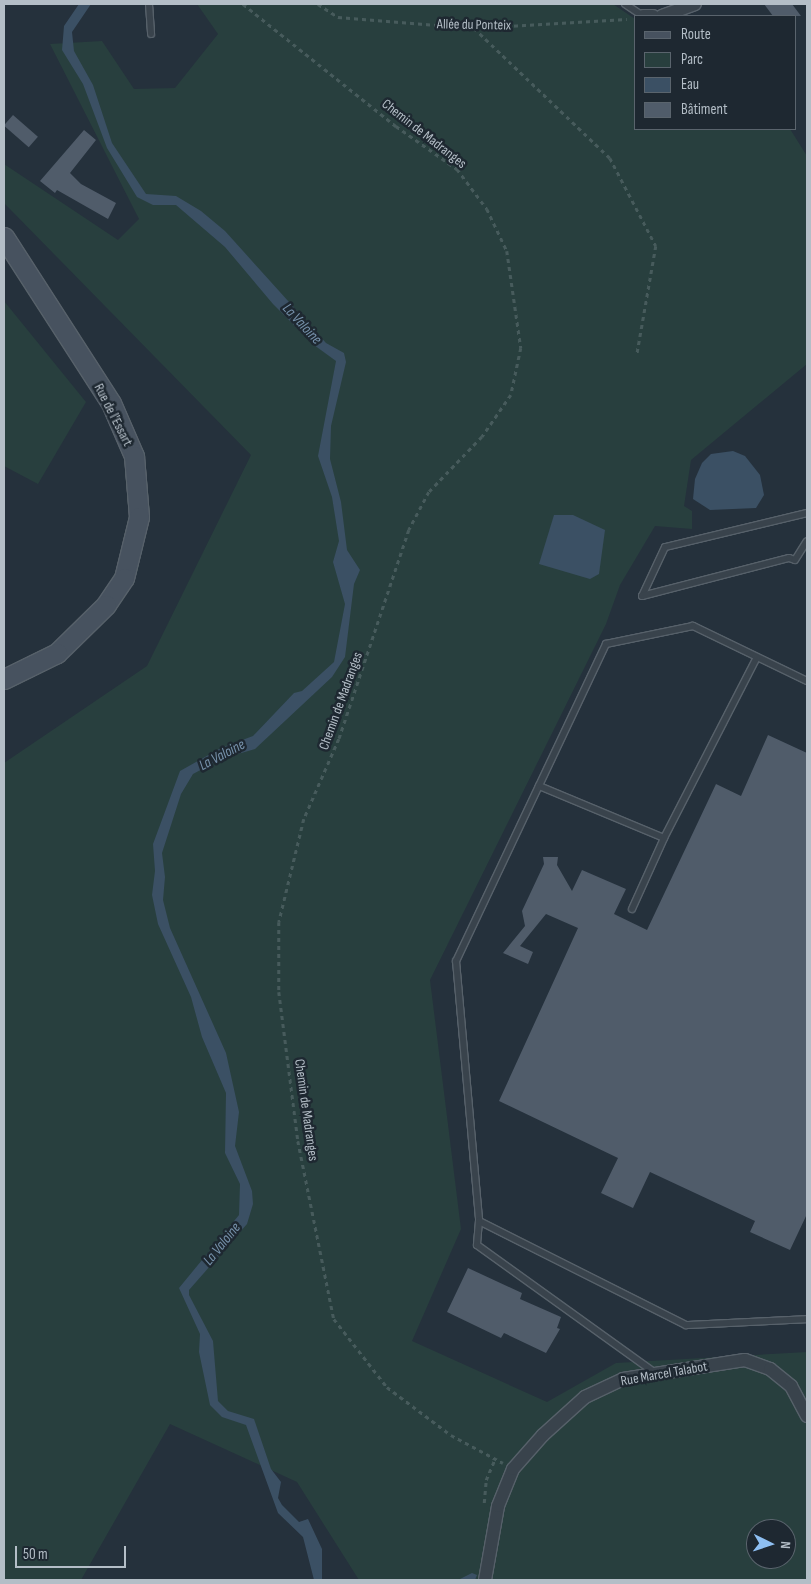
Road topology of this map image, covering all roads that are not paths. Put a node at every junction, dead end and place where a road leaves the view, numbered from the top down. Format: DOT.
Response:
graph roads {
  1 [pos="149,4"];
  2 [pos="625,4"];
  3 [pos="695,4"];
  4 [pos="642,15"];
  5 [pos="665,15"];
  6 [pos="151,34"];
  7 [pos="4,237"];
  8 [pos="807,513"];
  9 [pos="807,541"];
  10 [pos="757,657"];
  11 [pos="4,679"];
  12 [pos="807,681"];
  13 [pos="539,786"];
  14 [pos="664,838"];
  15 [pos="632,909"];
  16 [pos="479,1221"];
  17 [pos="807,1319"];
  18 [pos="656,1374"];
  19 [pos="807,1416"];
  20 [pos="487,1575"];
  1 -- 6 [label="lane"];
  2 -- 4 [label="lane"];
  3 -- 5 [label="street"];
  7 -- 11 [label="street, Rue de l'Essart"];
  8 -- 9 [label="lane"];
  10 -- 12 [label="lane"];
  10 -- 13 [label="lane"];
  10 -- 14 [label="lane"];
  13 -- 14 [label="lane"];
  13 -- 16 [label="lane"];
  14 -- 15 [label="lane"];
  16 -- 17 [label="lane"];
  16 -- 18 [label="lane"];
  18 -- 19 [label="street, Rue Marcel Talabot"];
  18 -- 20 [label="street, Rue Marcel Talabot"];
}
